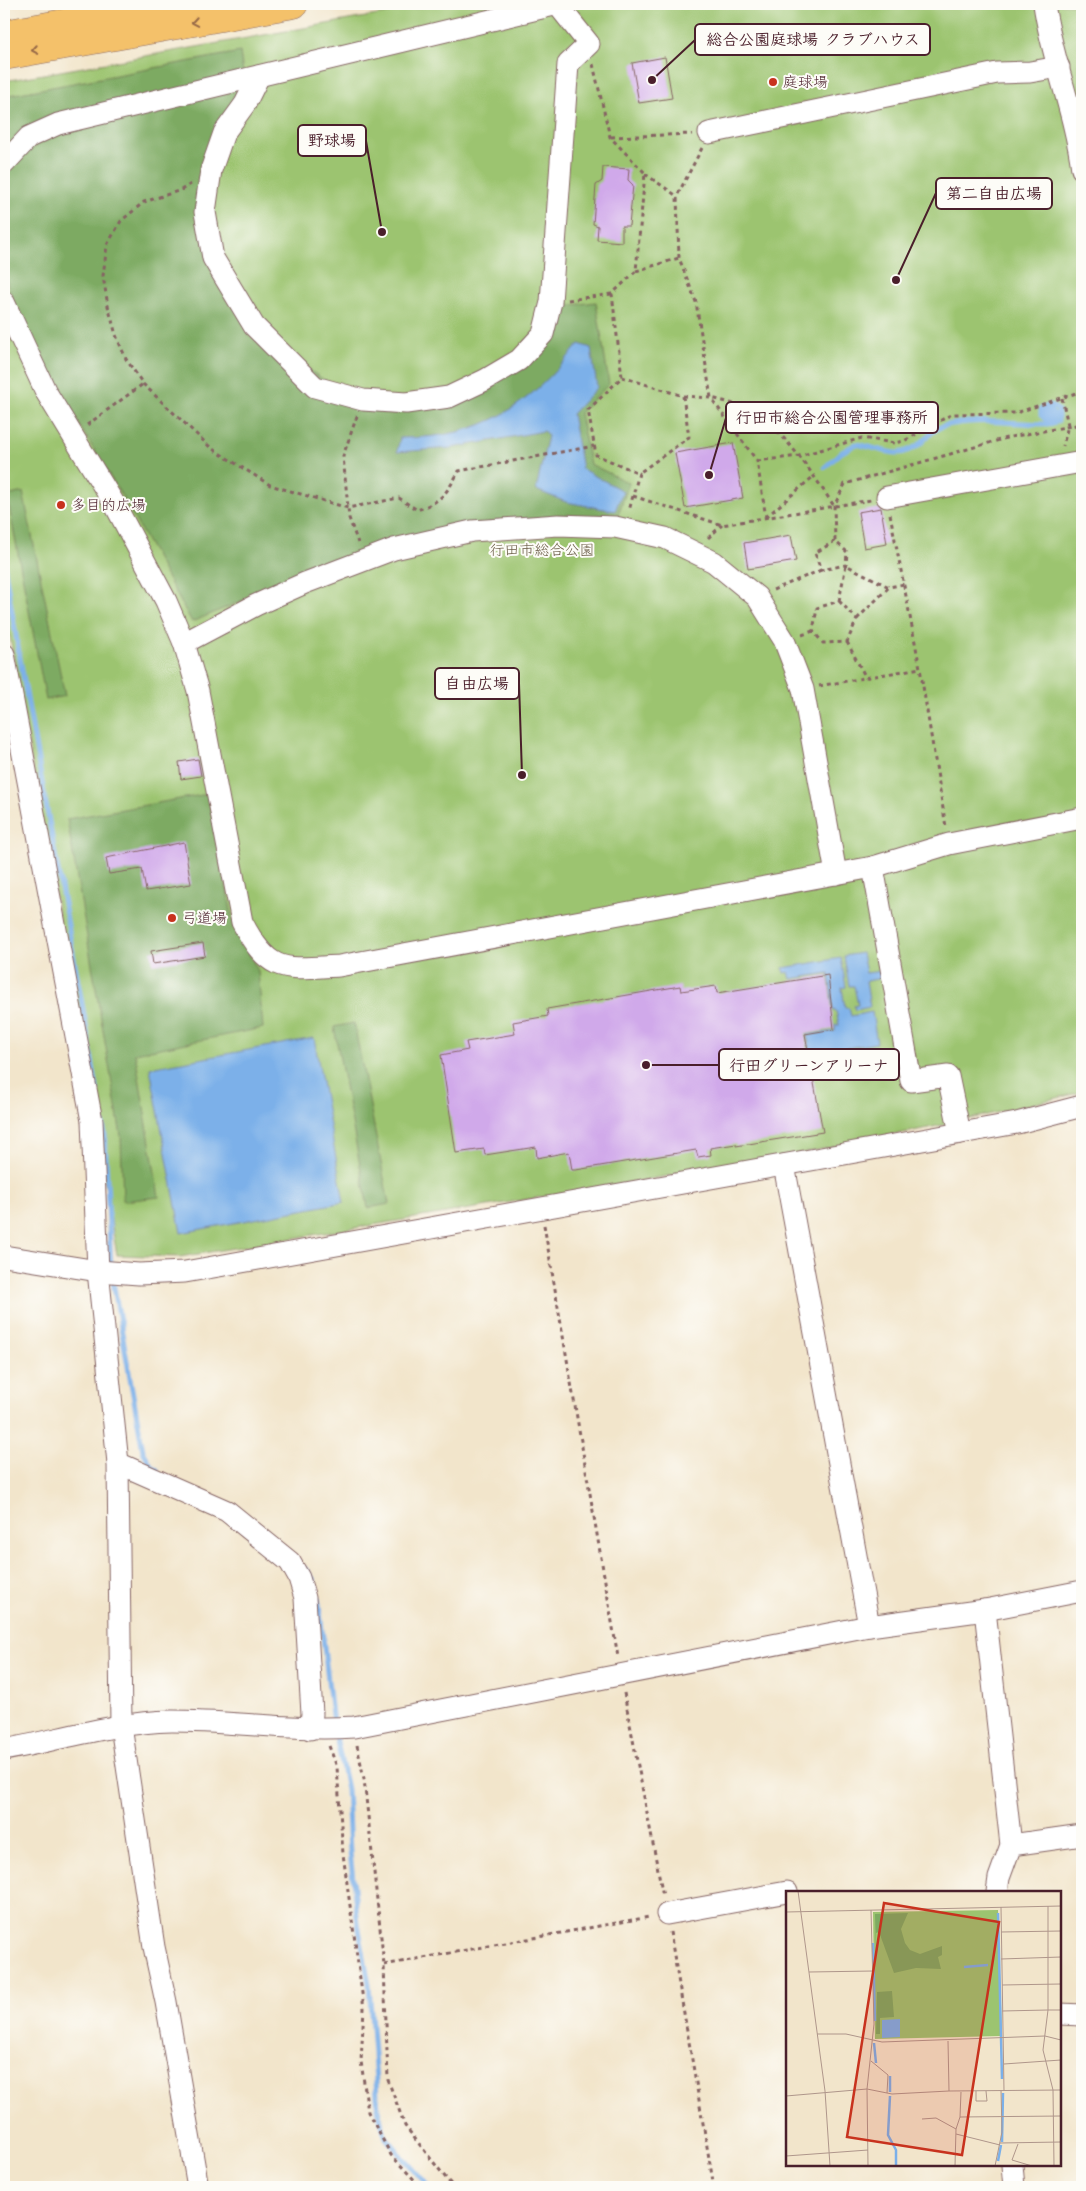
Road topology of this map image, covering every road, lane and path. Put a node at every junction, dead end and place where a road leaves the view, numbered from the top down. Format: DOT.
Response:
graph roads {
  1 [pos="169,4"];
  2 [pos="294,4"];
  3 [pos="557,4"];
  4 [pos="1044,4"];
  5 [pos="4,34"];
  6 [pos="588,44"];
  7 [pos="4,56"];
  8 [pos="1059,67"];
  9 [pos="259,76"];
  10 [pos="709,133"];
  11 [pos="610,137"];
  12 [pos="4,164"];
  13 [pos="1082,169"];
  14 [pos="211,170"];
  15 [pos="645,173"];
  16 [pos="677,196"];
  17 [pos="679,258"];
  18 [pos="636,271"];
  19 [pos="612,294"];
  20 [pos="4,302"];
  21 [pos="551,302"];
  22 [pos="622,377"];
  23 [pos="143,384"];
  24 [pos="1082,391"];
  25 [pos="683,396"];
  26 [pos="712,398"];
  27 [pos="1062,398"];
  28 [pos="363,400"];
  29 [pos="787,415"];
  30 [pos="1082,424"];
  31 [pos="1068,425"];
  32 [pos="774,431"];
  33 [pos="72,436"];
  34 [pos="594,446"];
  35 [pos="799,456"];
  36 [pos="757,461"];
  37 [pos="1082,462"];
  38 [pos="1059,467"];
  39 [pos="639,473"];
  40 [pos="881,474"];
  41 [pos="814,476"];
  42 [pos="887,497"];
  43 [pos="834,506"];
  44 [pos="348,508"];
  45 [pos="766,518"];
  46 [pos="356,535"];
  47 [pos="835,541"];
  48 [pos="846,565"];
  49 [pos="821,570"];
  50 [pos="904,584"];
  51 [pos="889,587"];
  52 [pos="757,597"];
  53 [pos="839,601"];
  54 [pos="857,619"];
  55 [pos="847,642"];
  56 [pos="184,643"];
  57 [pos="4,654"];
  58 [pos="920,668"];
  59 [pos="866,678"];
  60 [pos="803,689"];
  61 [pos="1082,818"];
  62 [pos="949,844"];
  63 [pos="873,867"];
  64 [pos="836,874"];
  65 [pos="1082,1106"];
  66 [pos="960,1133"];
  67 [pos="784,1165"];
  68 [pos="4,1256"];
  69 [pos="98,1271"];
  70 [pos="118,1463"];
  71 [pos="1082,1591"];
  72 [pos="985,1610"];
  73 [pos="869,1626"];
  74 [pos="121,1726"];
  75 [pos="354,1727"];
  76 [pos="317,1729"];
  77 [pos="4,1750"];
  78 [pos="1082,1835"];
  79 [pos="1011,1845"];
  80 [pos="997,1891"];
  81 [pos="786,1892"];
  82 [pos="667,1914"];
  83 [pos="1061,2014"];
  84 [pos="1082,2015"];
  85 [pos="1012,2166"];
  86 [pos="198,2187"];
  87 [pos="421,2187"];
  88 [pos="453,2187"];
  89 [pos="714,2187"];
  90 [pos="1014,2187"];
  1 -- 5 [label="highway"];
  2 -- 7 [label="highway, one-way"];
  3 -- 6 [label="street"];
  3 -- 9 [label="street"];
  4 -- 8 [label="street"];
  6 -- 11 [label="path"];
  6 -- 21 [label="street"];
  8 -- 10 [label="street"];
  8 -- 13 [label="street"];
  9 -- 12 [label="street"];
  9 -- 14 [label="street"];
  10 -- 11 [label="path"];
  10 -- 16 [label="path"];
  11 -- 15 [label="path"];
  14 -- 23 [label="path"];
  14 -- 28 [label="street"];
  15 -- 16 [label="path"];
  15 -- 18 [label="path"];
  16 -- 17 [label="path"];
  17 -- 18 [label="path"];
  17 -- 26 [label="path"];
  18 -- 19 [label="path"];
  19 -- 21 [label="path"];
  19 -- 22 [label="path"];
  20 -- 33 [label="street"];
  21 -- 28 [label="street"];
  22 -- 25 [label="path"];
  22 -- 34 [label="path"];
  23 -- 33 [label="path"];
  23 -- 44 [label="path"];
  24 -- 27 [label="path"];
  25 -- 26 [label="path"];
  25 -- 39 [label="path"];
  26 -- 32 [label="path"];
  26 -- 36 [label="path"];
  27 -- 31 [label="path"];
  27 -- 35 [label="path"];
  28 -- 44 [label="path"];
  29 -- 32 [label="path"];
  30 -- 31 [label="path"];
  31 -- 38 [label="path"];
  31 -- 40 [label="path"];
  32 -- 35 [label="path"];
  33 -- 56 [label="street"];
  34 -- 39 [label="path"];
  34 -- 44 [label="path"];
  35 -- 36 [label="path"];
  35 -- 41 [label="path"];
  36 -- 45 [label="path"];
  37 -- 38 [label="street"];
  38 -- 42 [label="street"];
  39 -- 45 [label="path"];
  40 -- 42 [label="path"];
  40 -- 43 [label="path"];
  41 -- 43 [label="path"];
  41 -- 45 [label="path"];
  42 -- 43 [label="path"];
  42 -- 50 [label="path"];
  43 -- 45 [label="path"];
  43 -- 47 [label="path"];
  44 -- 46 [label="path"];
  47 -- 48 [label="path"];
  47 -- 49 [label="path"];
  48 -- 49 [label="path"];
  48 -- 51 [label="path"];
  48 -- 53 [label="path"];
  49 -- 52 [label="path"];
  50 -- 51 [label="path"];
  50 -- 58 [label="path"];
  51 -- 54 [label="path"];
  52 -- 56 [label="street"];
  52 -- 60 [label="street"];
  53 -- 54 [label="path"];
  53 -- 55 [label="path"];
  54 -- 55 [label="path"];
  55 -- 59 [label="path"];
  56 -- 64 [label="street"];
  57 -- 69 [label="street"];
  58 -- 59 [label="path"];
  58 -- 62 [label="path"];
  59 -- 60 [label="path"];
  60 -- 64 [label="street"];
  61 -- 62 [label="street"];
  62 -- 63 [label="street"];
  63 -- 64 [label="street"];
  63 -- 66 [label="street"];
  65 -- 66 [label="street"];
  66 -- 67 [label="street"];
  67 -- 69 [label="street"];
  67 -- 73 [label="street"];
  68 -- 69 [label="street"];
  69 -- 70 [label="street"];
  70 -- 74 [label="street"];
  70 -- 76 [label="street"];
  71 -- 72 [label="street"];
  72 -- 73 [label="street"];
  72 -- 79 [label="street"];
  73 -- 75 [label="street"];
  74 -- 76 [label="street"];
  74 -- 77 [label="street"];
  74 -- 86 [label="street"];
  75 -- 76 [label="street"];
  75 -- 88 [label="path"];
  76 -- 87 [label="path"];
  78 -- 79 [label="street"];
  79 -- 80 [label="street"];
  81 -- 82 [label="street"];
  82 -- 89 [label="path"];
  83 -- 84 [label="street"];
  85 -- 90 [label="street"];
}
